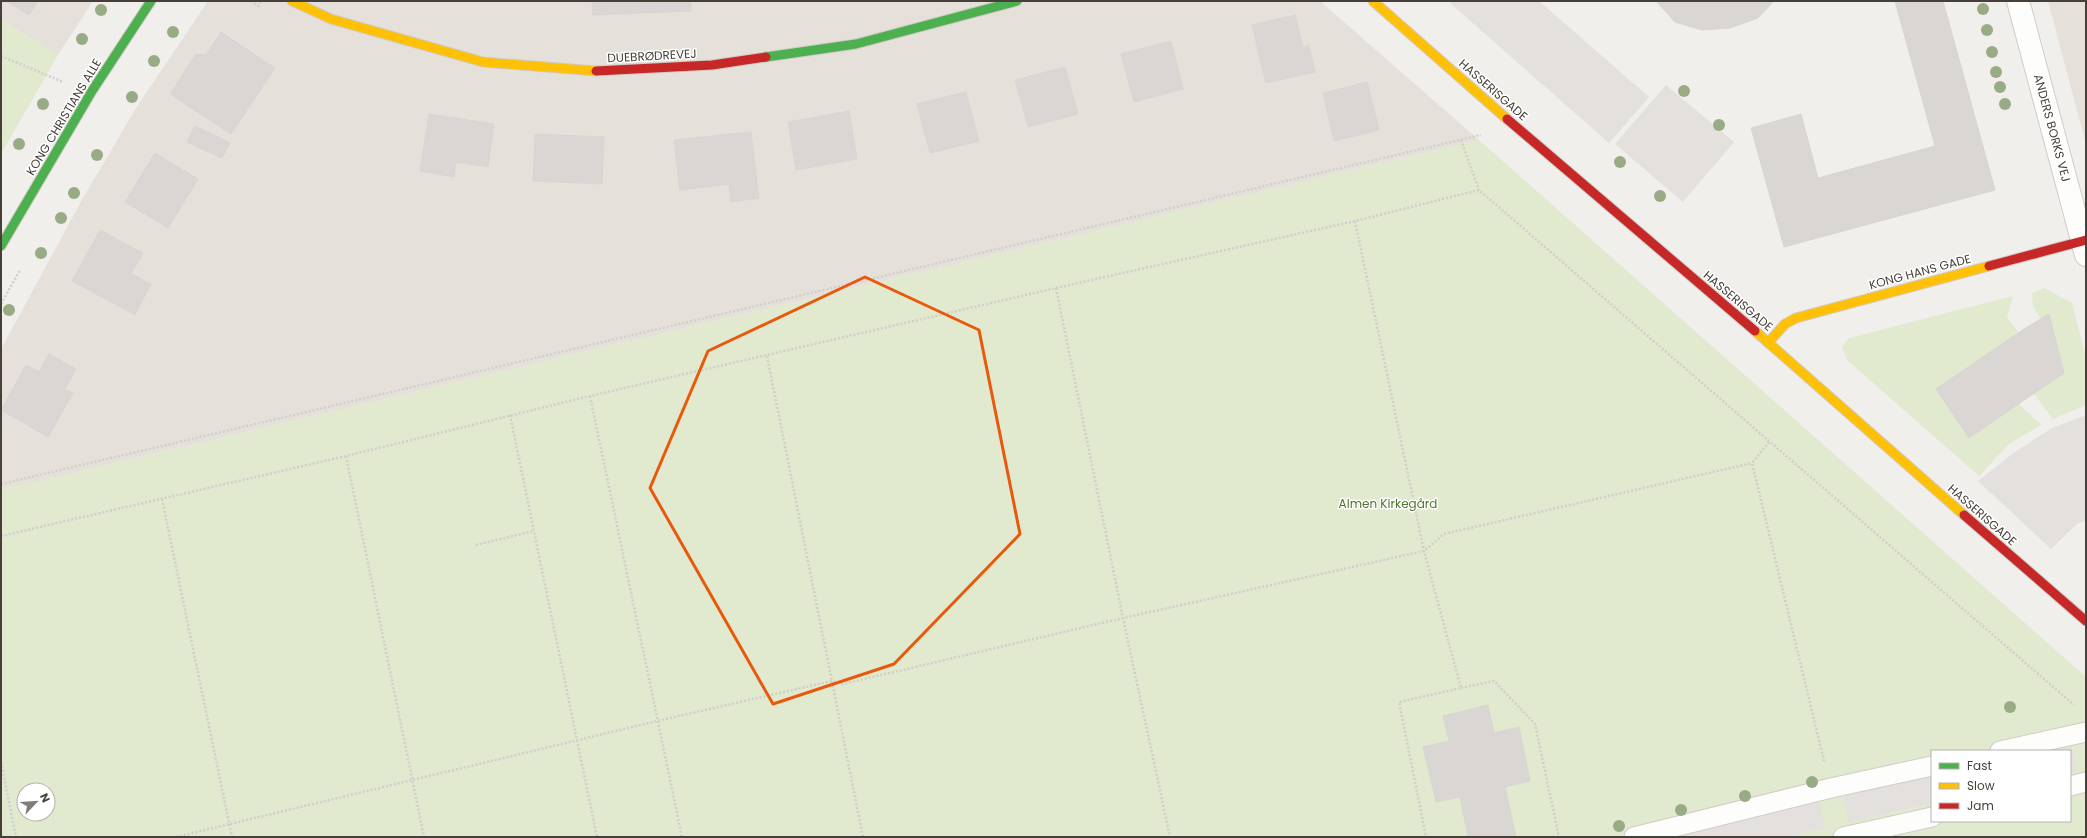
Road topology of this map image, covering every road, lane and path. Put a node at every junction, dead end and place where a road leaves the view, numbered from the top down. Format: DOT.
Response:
graph roads {
  1 [pos="151,1"];
  2 [pos="251,1"];
  3 [pos="262,1"];
  4 [pos="292,1"];
  5 [pos="1016,1"];
  6 [pos="1373,1"];
  7 [pos="2018,1"];
  8 [pos="1,56"];
  9 [pos="92,91"];
  10 [pos="1479,190"];
  11 [pos="1355,221"];
  12 [pos="2085,245"];
  13 [pos="1,246"];
  14 [pos="1056,288"];
  15 [pos="1768,342"];
  16 [pos="767,356"];
  17 [pos="590,396"];
  18 [pos="510,415"];
  19 [pos="1769,442"];
  20 [pos="346,456"];
  21 [pos="1752,463"];
  22 [pos="1,484"];
  23 [pos="162,499"];
  24 [pos="534,531"];
  25 [pos="1,536"];
  26 [pos="476,544"];
  27 [pos="1424,551"];
  28 [pos="1123,618"];
  29 [pos="2086,622"];
  30 [pos="832,680"];
  31 [pos="1461,688"];
  32 [pos="2080,711"];
  33 [pos="657,720"];
  34 [pos="2086,732"];
  35 [pos="577,740"];
  36 [pos="2005,750"];
  37 [pos="1,762"];
  38 [pos="1931,766"];
  39 [pos="412,780"];
  40 [pos="2086,782"];
  41 [pos="2071,786"];
  42 [pos="1831,788"];
  43 [pos="1931,817"];
  44 [pos="229,824"];
  45 [pos="16,837"];
  46 [pos="176,837"];
  47 [pos="232,837"];
  48 [pos="424,837"];
  49 [pos="597,837"];
  50 [pos="682,837"];
  51 [pos="863,837"];
  52 [pos="1170,837"];
  53 [pos="1426,837"];
  54 [pos="1559,837"];
  55 [pos="1634,837"];
  56 [pos="1843,837"];
  1 -- 9 [label="street, KONG CHRISTIANS ALLE"];
  2 -- 3 [label="path"];
  4 -- 5 [label="street, DUEBRØDREVEJ"];
  6 -- 15 [label="street, HASSERISGADE"];
  7 -- 12 [label="street, ANDERS BORKS VEJ"];
  8 -- 9 [label="path"];
  9 -- 13 [label="street, KONG CHRISTIANS ALLE"];
  10 -- 11 [label="path"];
  10 -- 19 [label="path"];
  10 -- 22 [label="path"];
  11 -- 14 [label="path"];
  11 -- 27 [label="path"];
  12 -- 15 [label="street, KONG HANS GADE"];
  14 -- 16 [label="path"];
  14 -- 28 [label="path"];
  15 -- 29 [label="street, HASSERISGADE"];
  16 -- 17 [label="path"];
  16 -- 30 [label="path"];
  17 -- 18 [label="path"];
  17 -- 33 [label="path"];
  18 -- 20 [label="path"];
  18 -- 24 [label="path"];
  19 -- 21 [label="path"];
  19 -- 32 [label="path"];
  20 -- 23 [label="path"];
  20 -- 39 [label="path"];
  21 -- 27 [label="path"];
  21 -- 42 [label="path"];
  23 -- 25 [label="path"];
  23 -- 44 [label="path"];
  24 -- 26 [label="path"];
  24 -- 35 [label="path"];
  27 -- 28 [label="path"];
  27 -- 31 [label="path"];
  28 -- 30 [label="path"];
  28 -- 52 [label="path"];
  30 -- 33 [label="path"];
  30 -- 51 [label="path"];
  31 -- 53 [label="path"];
  31 -- 54 [label="path"];
  33 -- 35 [label="path"];
  33 -- 50 [label="path"];
  34 -- 36 [label="lane"];
  35 -- 39 [label="path"];
  35 -- 49 [label="path"];
  37 -- 45 [label="path"];
  38 -- 42 [label="lane"];
  39 -- 44 [label="path"];
  39 -- 48 [label="path"];
  40 -- 41 [label="lane"];
  42 -- 55 [label="lane"];
  43 -- 56 [label="lane"];
  44 -- 46 [label="path"];
  44 -- 47 [label="path"];
}
